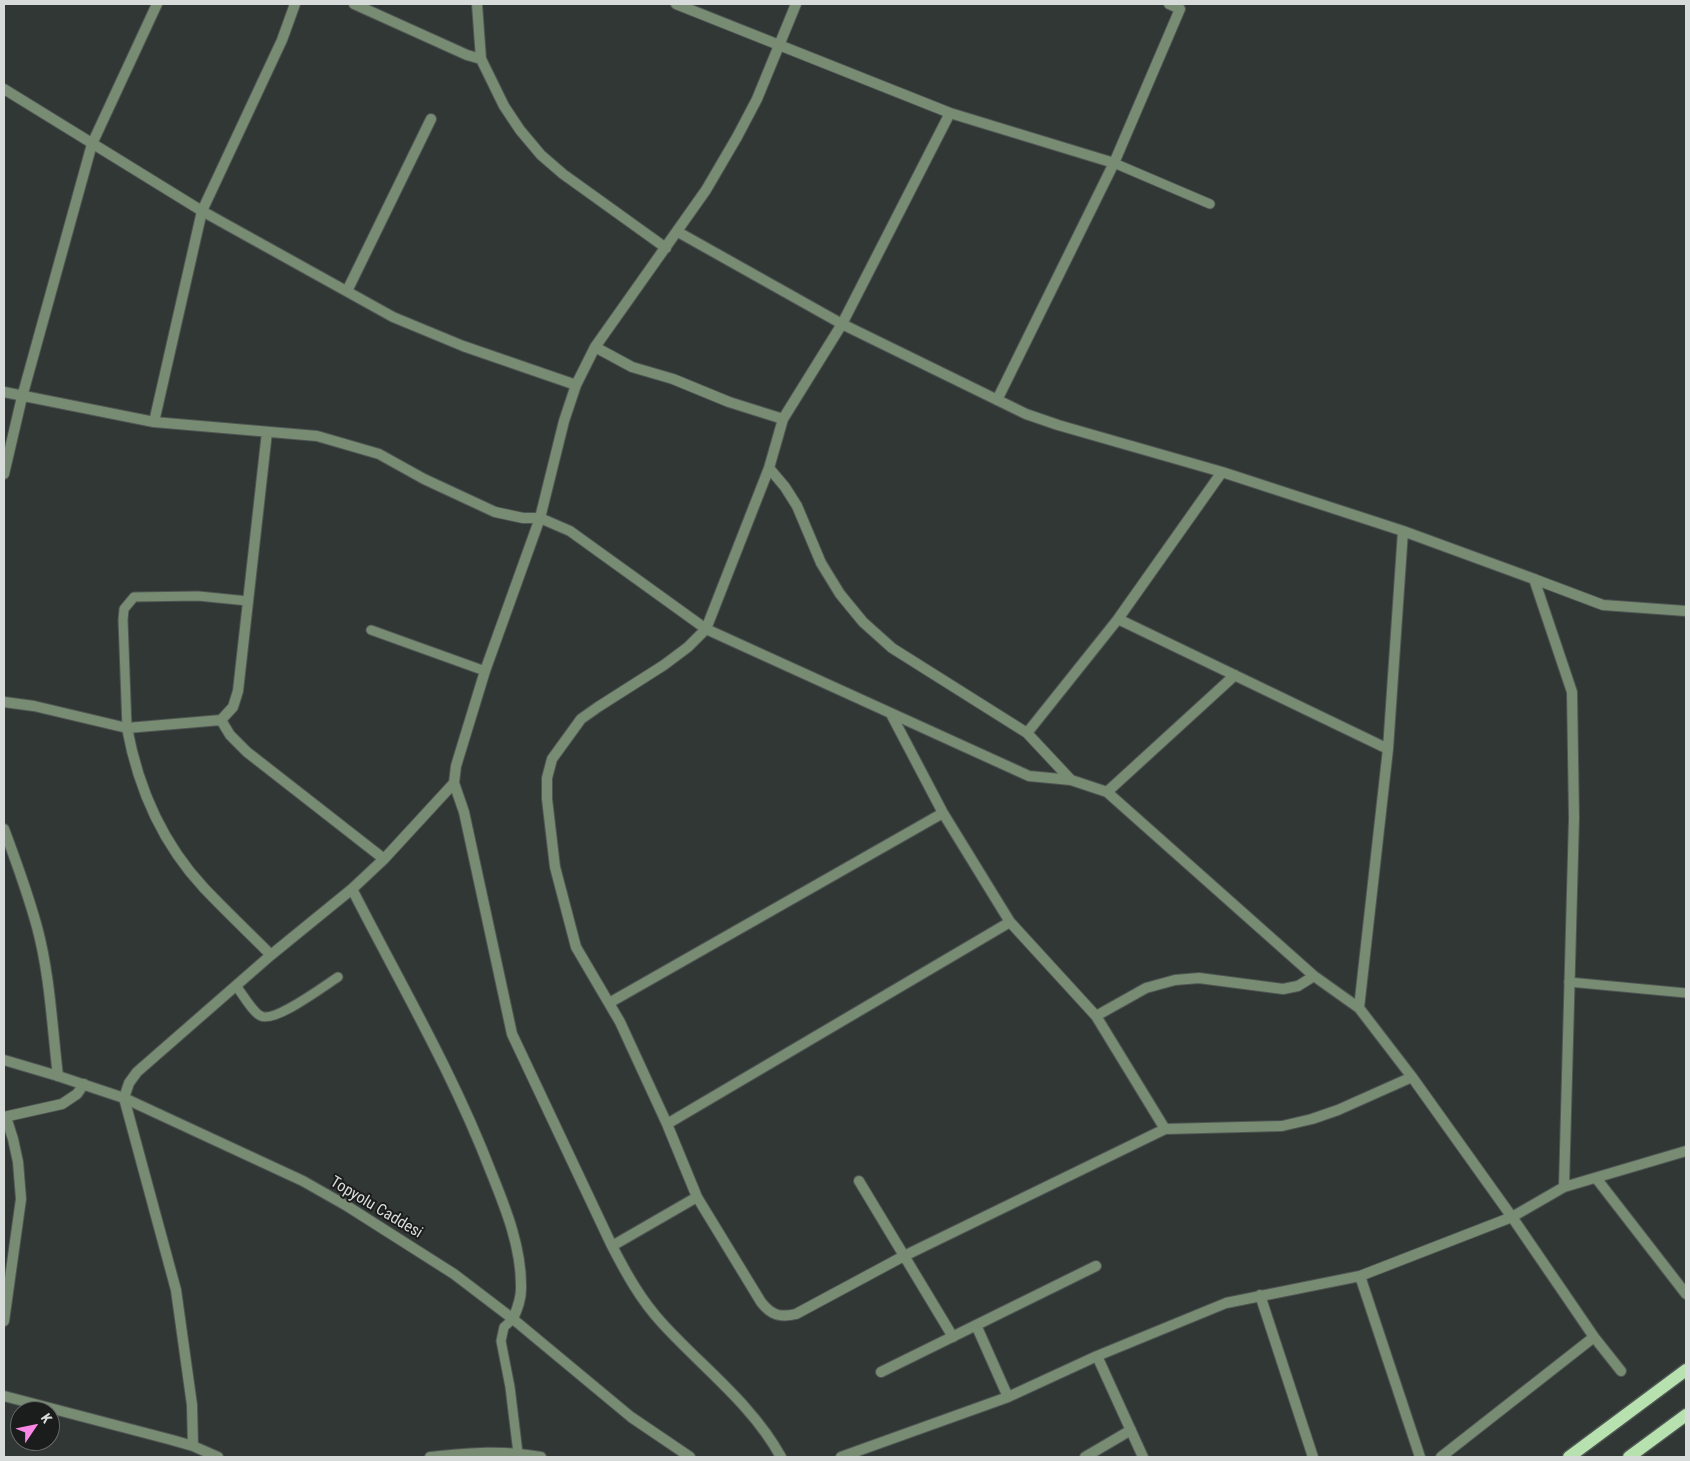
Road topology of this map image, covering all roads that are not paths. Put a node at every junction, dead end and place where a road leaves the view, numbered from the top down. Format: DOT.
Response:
graph roads {
  1 [pos="157,4"];
  2 [pos="295,4"];
  3 [pos="354,4"];
  4 [pos="477,4"];
  5 [pos="676,4"];
  6 [pos="796,4"];
  7 [pos="1169,4"];
  8 [pos="780,44"];
  9 [pos="481,59"];
  10 [pos="4,89"];
  11 [pos="950,113"];
  12 [pos="431,118"];
  13 [pos="92,144"];
  14 [pos="1114,163"];
  15 [pos="1210,204"];
  16 [pos="202,211"];
  17 [pos="678,232"];
  18 [pos="666,248"];
  19 [pos="347,290"];
  20 [pos="842,324"];
  21 [pos="595,347"];
  22 [pos="576,385"];
  23 [pos="4,392"];
  24 [pos="22,397"];
  25 [pos="997,400"];
  26 [pos="782,419"];
  27 [pos="154,422"];
  28 [pos="267,432"];
  29 [pos="769,468"];
  30 [pos="1222,472"];
  31 [pos="4,474"];
  32 [pos="540,518"];
  33 [pos="1403,532"];
  34 [pos="1534,579"];
  35 [pos="248,601"];
  36 [pos="1686,611"];
  37 [pos="1118,619"];
  38 [pos="706,628"];
  39 [pos="371,630"];
  40 [pos="485,671"];
  41 [pos="1235,675"];
  42 [pos="4,702"];
  43 [pos="891,714"];
  44 [pos="222,720"];
  45 [pos="127,728"];
  46 [pos="1027,733"];
  47 [pos="1388,749"];
  48 [pos="1071,780"];
  49 [pos="454,783"];
  50 [pos="1108,792"];
  51 [pos="944,813"];
  52 [pos="4,829"];
  53 [pos="384,859"];
  54 [pos="352,889"];
  55 [pos="1010,922"];
  56 [pos="271,955"];
  57 [pos="1314,976"];
  58 [pos="338,977"];
  59 [pos="1569,982"];
  60 [pos="236,986"];
  61 [pos="1686,993"];
  62 [pos="609,1003"];
  63 [pos="1359,1008"];
  64 [pos="1096,1016"];
  65 [pos="4,1060"];
  66 [pos="58,1076"];
  67 [pos="1412,1077"];
  68 [pos="84,1084"];
  69 [pos="124,1098"];
  70 [pos="5,1117"];
  71 [pos="667,1124"];
  72 [pos="1165,1129"];
  73 [pos="1686,1151"];
  74 [pos="1596,1178"];
  75 [pos="859,1180"];
  76 [pos="1564,1188"];
  77 [pos="697,1197"];
  78 [pos="1512,1217"];
  79 [pos="612,1246"];
  80 [pos="904,1256"];
  81 [pos="1096,1266"];
  82 [pos="1360,1276"];
  83 [pos="1686,1294"];
  84 [pos="1260,1295"];
  85 [pos="513,1318"];
  86 [pos="4,1321"];
  87 [pos="976,1326"];
  88 [pos="953,1337"];
  89 [pos="1594,1337"];
  90 [pos="1097,1356"];
  91 [pos="1686,1370"];
  92 [pos="1621,1371"];
  93 [pos="881,1372"];
  94 [pos="4,1396"];
  95 [pos="1008,1397"];
  96 [pos="1686,1415"];
  97 [pos="1131,1430"];
  98 [pos="193,1446"];
  99 [pos="518,1453"];
  100 [pos="218,1457"];
  101 [pos="430,1457"];
  102 [pos="541,1457"];
  103 [pos="690,1457"];
  104 [pos="781,1457"];
  105 [pos="841,1457"];
  106 [pos="1085,1457"];
  107 [pos="1144,1457"];
  108 [pos="1313,1457"];
  109 [pos="1420,1457"];
  110 [pos="1442,1457"];
  111 [pos="1570,1457"];
  112 [pos="1629,1457"];
  1 -- 13 [label="street"];
  2 -- 16 [label="street"];
  3 -- 9 [label="street"];
  4 -- 9 [label="street"];
  5 -- 8 [label="street"];
  6 -- 8 [label="street"];
  7 -- 14 [label="street"];
  8 -- 11 [label="street"];
  8 -- 17 [label="street"];
  9 -- 18 [label="street"];
  10 -- 13 [label="street"];
  11 -- 14 [label="street"];
  11 -- 20 [label="street"];
  12 -- 19 [label="street"];
  13 -- 16 [label="street"];
  13 -- 24 [label="street"];
  14 -- 15 [label="lane"];
  14 -- 25 [label="street"];
  16 -- 19 [label="street"];
  16 -- 27 [label="street"];
  17 -- 18 [label="street"];
  17 -- 20 [label="street"];
  18 -- 21 [label="street"];
  19 -- 22 [label="street"];
  20 -- 25 [label="street"];
  20 -- 26 [label="street"];
  21 -- 22 [label="street"];
  21 -- 26 [label="street"];
  22 -- 32 [label="street"];
  23 -- 24 [label="street"];
  24 -- 27 [label="street"];
  24 -- 31 [label="street"];
  25 -- 30 [label="street"];
  26 -- 29 [label="street"];
  27 -- 28 [label="street"];
  28 -- 32 [label="street"];
  28 -- 35 [label="street"];
  29 -- 38 [label="street"];
  29 -- 46 [label="street"];
  30 -- 33 [label="street"];
  30 -- 37 [label="street"];
  32 -- 38 [label="street"];
  32 -- 40 [label="street"];
  33 -- 34 [label="street"];
  33 -- 47 [label="street"];
  34 -- 36 [label="street"];
  34 -- 59 [label="street"];
  35 -- 44 [label="street"];
  35 -- 45 [label="lane"];
  37 -- 41 [label="street"];
  37 -- 46 [label="street"];
  38 -- 43 [label="street"];
  38 -- 62 [label="street"];
  39 -- 40 [label="lane"];
  40 -- 49 [label="street"];
  41 -- 47 [label="street"];
  41 -- 50 [label="street"];
  42 -- 45 [label="street"];
  43 -- 48 [label="street"];
  43 -- 51 [label="street"];
  44 -- 45 [label="street"];
  44 -- 53 [label="street"];
  45 -- 56 [label="street"];
  46 -- 48 [label="street"];
  47 -- 63 [label="street"];
  48 -- 50 [label="street"];
  49 -- 53 [label="street"];
  49 -- 79 [label="street"];
  50 -- 57 [label="street"];
  51 -- 55 [label="street"];
  51 -- 62 [label="street"];
  52 -- 66 [label="street"];
  53 -- 54 [label="street"];
  54 -- 56 [label="street"];
  54 -- 85 [label="street"];
  55 -- 64 [label="street"];
  55 -- 71 [label="street"];
  56 -- 60 [label="street"];
  57 -- 63 [label="street"];
  57 -- 64 [label="street"];
  58 -- 60 [label="lane"];
  59 -- 61 [label="lane"];
  59 -- 76 [label="street"];
  60 -- 69 [label="street"];
  62 -- 71 [label="street"];
  63 -- 67 [label="street"];
  64 -- 72 [label="street"];
  65 -- 66 [label="street, Topyolu Caddesi"];
  66 -- 68 [label="street, Topyolu Caddesi"];
  67 -- 72 [label="street"];
  67 -- 78 [label="street"];
  68 -- 69 [label="street, Topyolu Caddesi"];
  68 -- 70 [label="street"];
  69 -- 85 [label="street, Topyolu Caddesi"];
  69 -- 98 [label="street"];
  70 -- 86 [label="street"];
  71 -- 77 [label="street"];
  72 -- 80 [label="street"];
  73 -- 74 [label="street"];
  74 -- 76 [label="street"];
  74 -- 83 [label="street"];
  75 -- 80 [label="street"];
  76 -- 78 [label="street"];
  77 -- 79 [label="street"];
  77 -- 80 [label="street"];
  78 -- 82 [label="street"];
  78 -- 89 [label="street"];
  79 -- 104 [label="street"];
  80 -- 88 [label="street"];
  81 -- 87 [label="street"];
  82 -- 84 [label="street"];
  82 -- 109 [label="street"];
  84 -- 90 [label="street"];
  84 -- 108 [label="street"];
  85 -- 99 [label="lane"];
  85 -- 103 [label="street, Topyolu Caddesi"];
  87 -- 88 [label="street"];
  87 -- 95 [label="street"];
  88 -- 93 [label="street"];
  89 -- 92 [label="street"];
  89 -- 110 [label="street"];
  90 -- 95 [label="street"];
  90 -- 97 [label="street"];
  91 -- 111 [label="main road"];
  94 -- 98 [label="street"];
  95 -- 105 [label="street"];
  96 -- 112 [label="main road"];
  97 -- 106 [label="street"];
  97 -- 107 [label="street"];
  98 -- 100 [label="street"];
  99 -- 101 [label="street"];
  99 -- 102 [label="street"];
}
